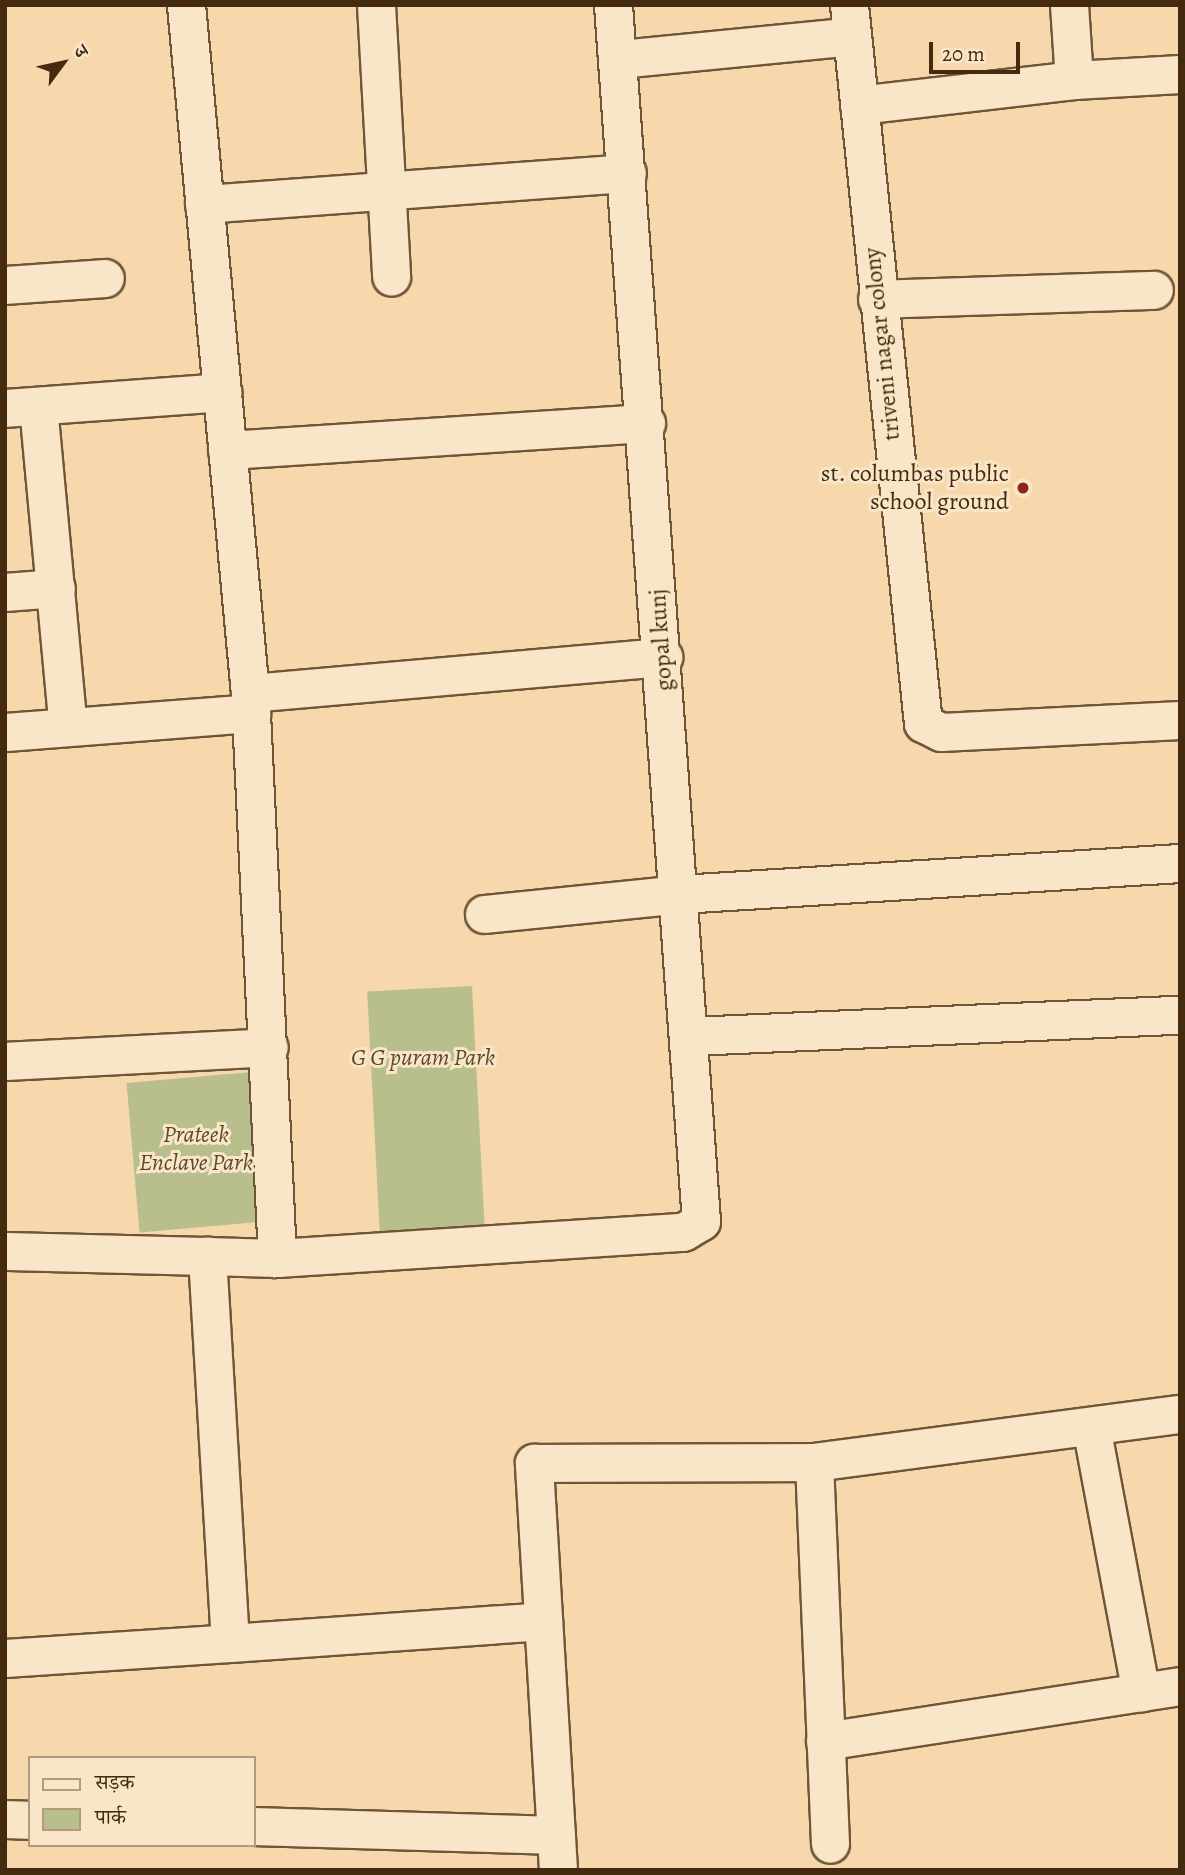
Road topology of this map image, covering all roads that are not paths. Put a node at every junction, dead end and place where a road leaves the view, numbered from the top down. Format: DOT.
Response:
graph roads {
  1 [pos="186,5"];
  2 [pos="376,5"];
  3 [pos="613,5"];
  4 [pos="1069,5"];
  5 [pos="851,20"];
  6 [pos="618,59"];
  7 [pos="1180,74"];
  8 [pos="1074,80"];
  9 [pos="859,105"];
  10 [pos="627,173"];
  11 [pos="383,191"];
  12 [pos="204,204"];
  13 [pos="391,277"];
  14 [pos="105,278"];
  15 [pos="5,285"];
  16 [pos="1154,290"];
  17 [pos="877,299"];
  18 [pos="222,392"];
  19 [pos="22,407"];
  20 [pos="646,424"];
  21 [pos="227,450"];
  22 [pos="56,588"];
  23 [pos="5,592"];
  24 [pos="663,657"];
  25 [pos="250,703"];
  26 [pos="1180,720"];
  27 [pos="68,727"];
  28 [pos="5,732"];
  29 [pos="1180,863"];
  30 [pos="680,894"];
  31 [pos="484,914"];
  32 [pos="1180,1015"];
  33 [pos="691,1036"];
  34 [pos="269,1047"];
  35 [pos="5,1061"];
  36 [pos="5,1251"];
  37 [pos="207,1256"];
  38 [pos="277,1258"];
  39 [pos="1180,1415"];
  40 [pos="1091,1426"];
  41 [pos="814,1462"];
  42 [pos="543,1621"];
  43 [pos="230,1643"];
  44 [pos="5,1658"];
  45 [pos="1180,1686"];
  46 [pos="1141,1692"];
  47 [pos="825,1741"];
  48 [pos="5,1819"];
  49 [pos="28,1819"];
  50 [pos="256,1826"];
  51 [pos="830,1844"];
  52 [pos="557,1852"];
  1 -- 12 [label="street"];
  2 -- 11 [label="street"];
  3 -- 6 [label="street, gopal kunj"];
  4 -- 8 [label="street"];
  5 -- 6 [label="street"];
  5 -- 9 [label="street, triveni nagar colony"];
  6 -- 10 [label="street, gopal kunj"];
  7 -- 8 [label="street"];
  8 -- 9 [label="street"];
  9 -- 17 [label="street, triveni nagar colony"];
  10 -- 11 [label="street"];
  10 -- 20 [label="street, gopal kunj"];
  11 -- 12 [label="street"];
  11 -- 13 [label="street"];
  12 -- 18 [label="street"];
  14 -- 15 [label="street"];
  16 -- 17 [label="street"];
  17 -- 26 [label="street, triveni nagar colony"];
  18 -- 19 [label="street"];
  18 -- 21 [label="street"];
  19 -- 22 [label="street"];
  20 -- 21 [label="street"];
  20 -- 24 [label="street, gopal kunj"];
  21 -- 25 [label="street"];
  22 -- 23 [label="street"];
  22 -- 27 [label="street"];
  24 -- 25 [label="street"];
  24 -- 30 [label="street, gopal kunj"];
  25 -- 27 [label="street"];
  25 -- 34 [label="street"];
  27 -- 28 [label="street"];
  29 -- 30 [label="street"];
  30 -- 31 [label="street"];
  30 -- 33 [label="street, gopal kunj"];
  32 -- 33 [label="street"];
  33 -- 38 [label="street, gopal kunj"];
  34 -- 35 [label="street"];
  34 -- 38 [label="street"];
  36 -- 37 [label="street"];
  37 -- 38 [label="street"];
  37 -- 43 [label="street"];
  39 -- 40 [label="street"];
  40 -- 41 [label="street"];
  40 -- 46 [label="street"];
  41 -- 42 [label="street"];
  41 -- 47 [label="street"];
  42 -- 43 [label="street"];
  42 -- 52 [label="street"];
  43 -- 44 [label="street"];
  45 -- 46 [label="street"];
  46 -- 47 [label="street"];
  47 -- 51 [label="street"];
  48 -- 49 [label="street"];
  50 -- 52 [label="street"];
}
